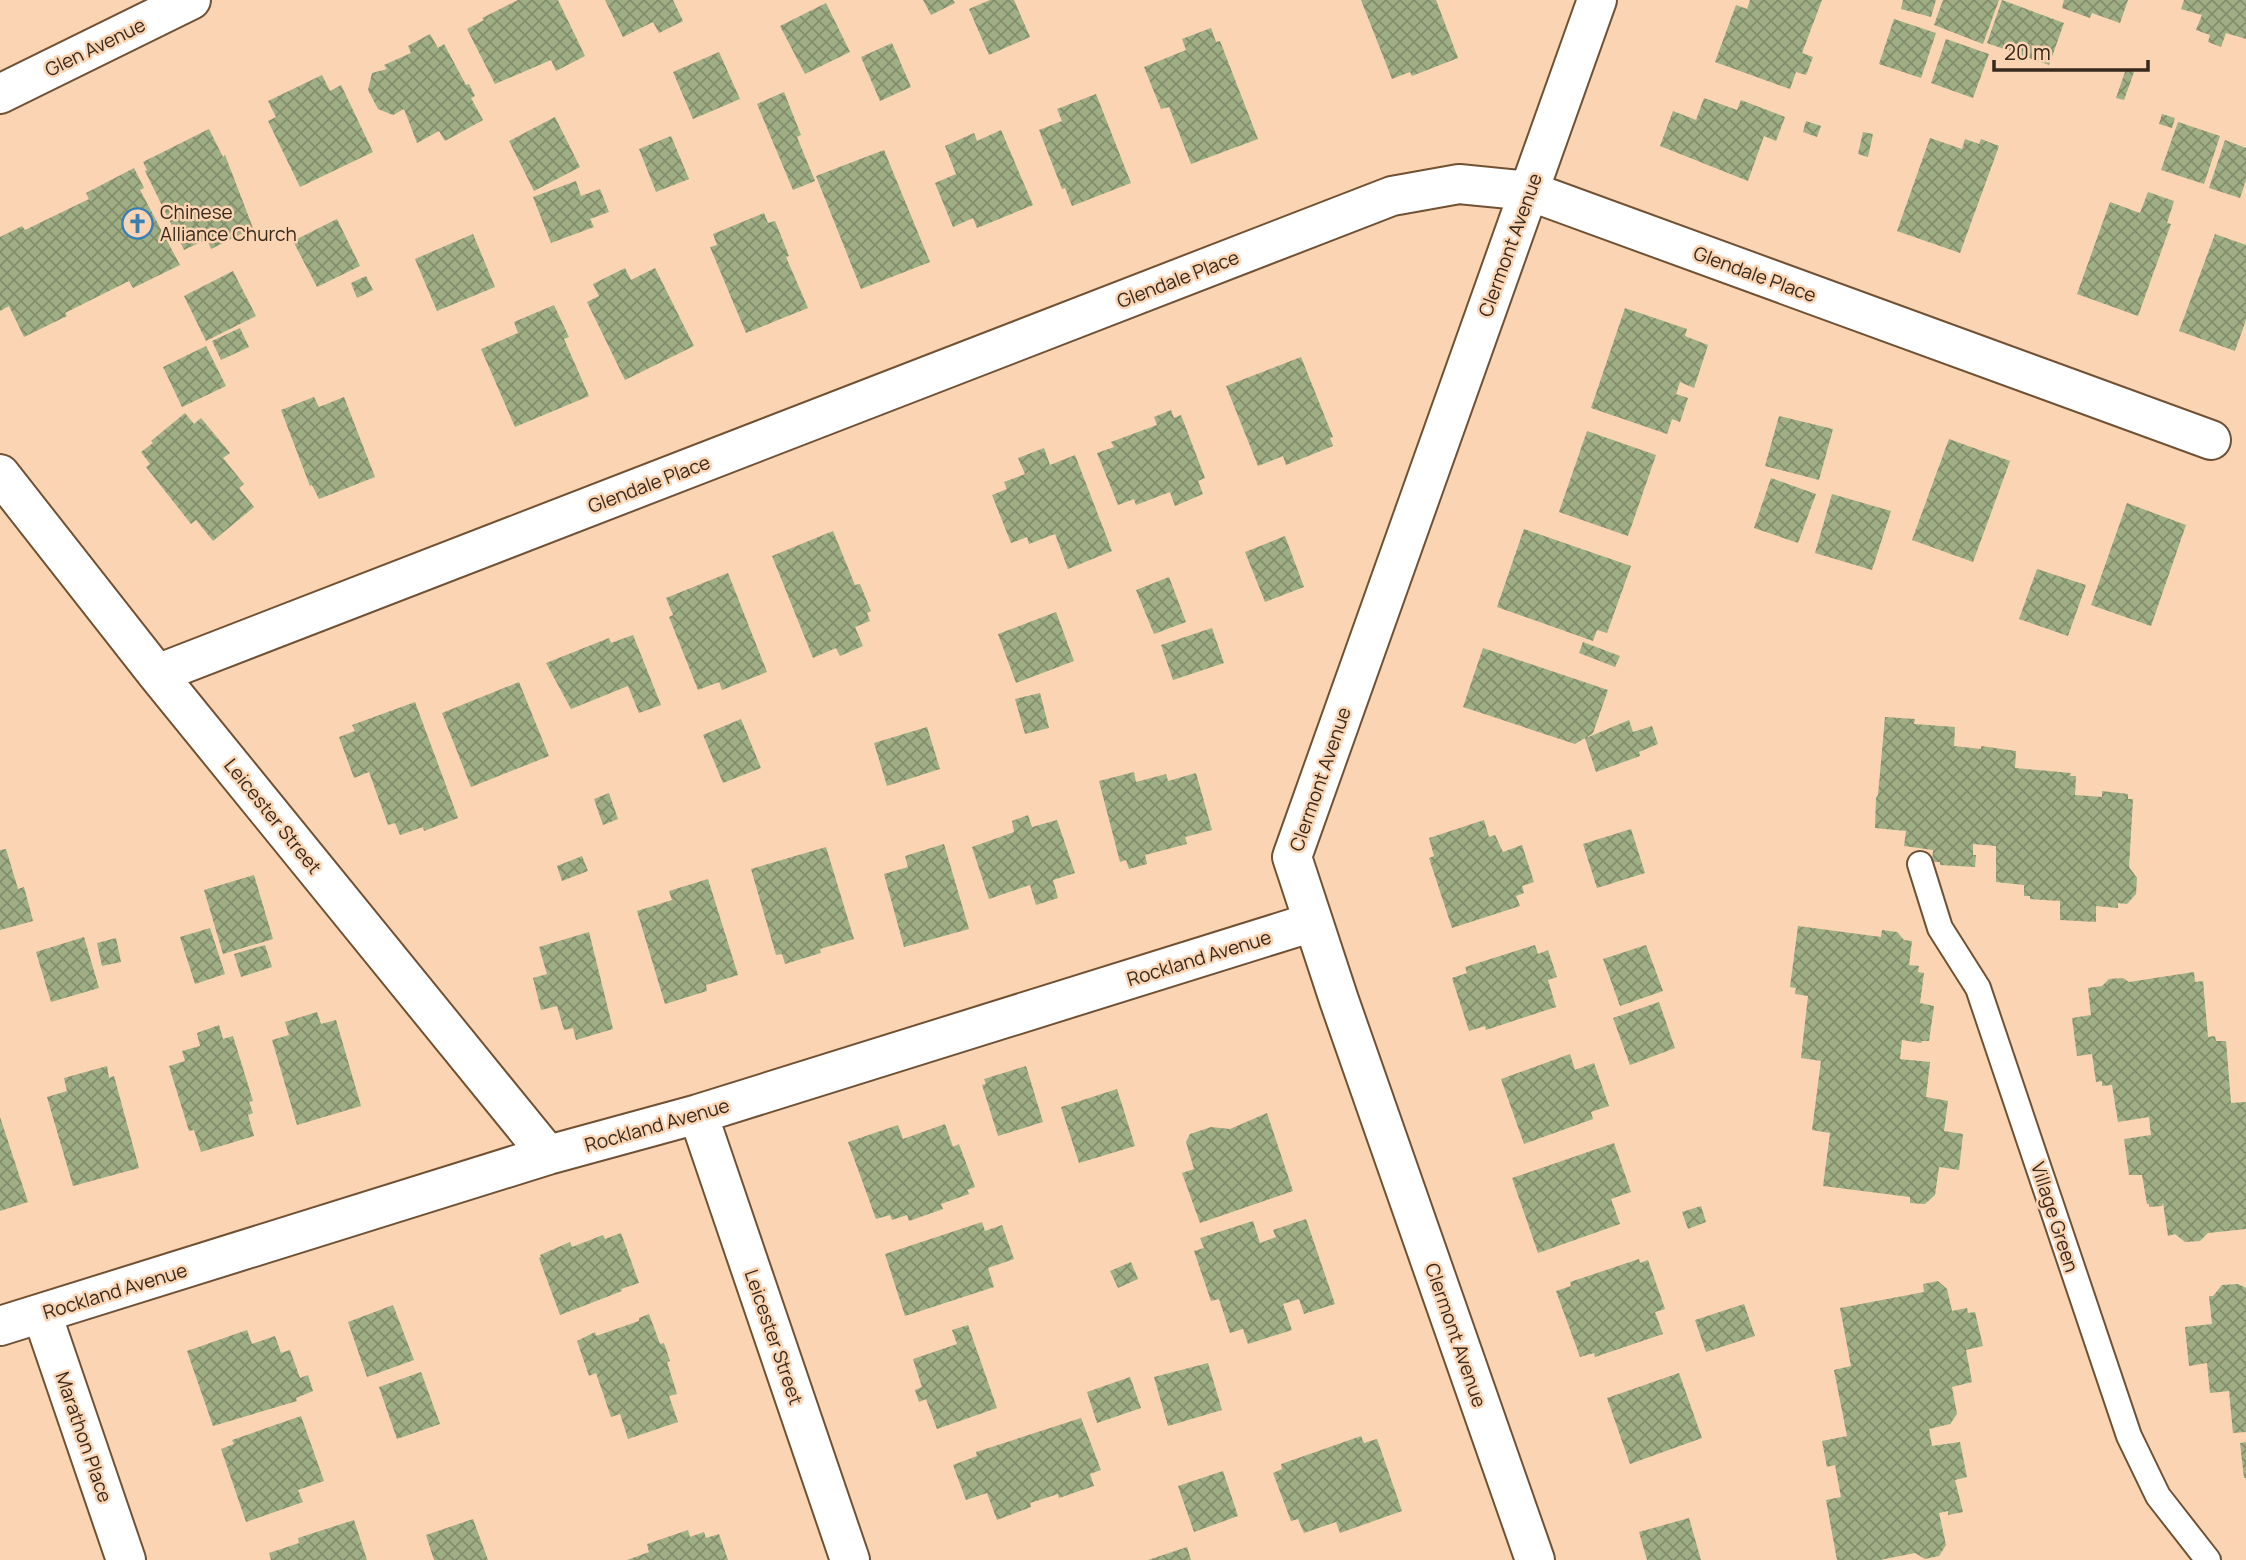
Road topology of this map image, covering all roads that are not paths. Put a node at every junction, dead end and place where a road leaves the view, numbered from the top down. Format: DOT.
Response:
graph roads {
  1 [pos="191,0"];
  2 [pos="1597,0"];
  3 [pos="0,94"];
  4 [pos="1529,191"];
  5 [pos="2211,440"];
  6 [pos="0,474"];
  7 [pos="157,674"];
  8 [pos="1920,863"];
  9 [pos="1313,922"];
  10 [pos="698,1114"];
  11 [pos="548,1155"];
  12 [pos="42,1314"];
  13 [pos="0,1326"];
  14 [pos="2204,1559"];
  15 [pos="125,1560"];
  16 [pos="850,1560"];
  17 [pos="1535,1560"];
  1 -- 3 [label="street, Glen Avenue"];
  2 -- 4 [label="street, Clermont Avenue"];
  4 -- 5 [label="street, Glendale Place"];
  4 -- 7 [label="street, Glendale Place"];
  4 -- 9 [label="street, Clermont Avenue"];
  6 -- 7 [label="street, Leicester Street"];
  7 -- 11 [label="street, Leicester Street"];
  8 -- 14 [label="lane, Village Green"];
  9 -- 10 [label="street, Rockland Avenue"];
  9 -- 17 [label="street, Clermont Avenue"];
  10 -- 11 [label="street, Rockland Avenue"];
  10 -- 16 [label="street, Leicester Street"];
  11 -- 12 [label="street, Rockland Avenue"];
  12 -- 13 [label="street, Rockland Avenue"];
  12 -- 15 [label="street, Marathon Place"];
}
